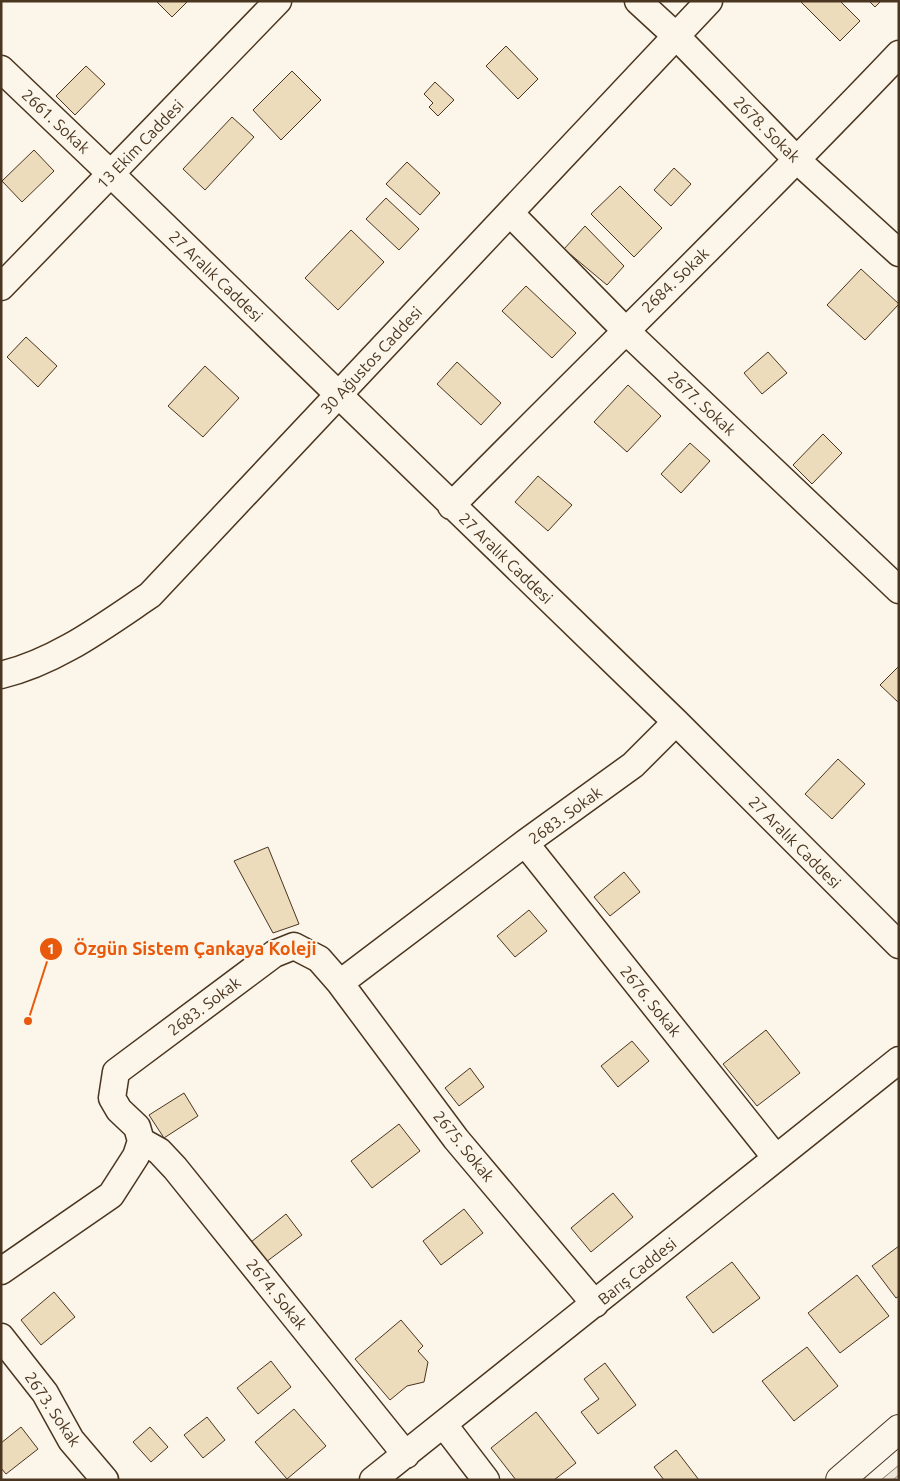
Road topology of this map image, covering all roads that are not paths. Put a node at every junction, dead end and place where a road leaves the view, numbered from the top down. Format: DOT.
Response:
graph roads {
  1 [pos="278,1"];
  2 [pos="638,1"];
  3 [pos="709,1"];
  4 [pos="676,36"];
  5 [pos="899,54"];
  6 [pos="1,69"];
  7 [pos="798,160"];
  8 [pos="112,174"];
  9 [pos="510,213"];
  10 [pos="899,253"];
  11 [pos="1,287"];
  12 [pos="625,330"];
  13 [pos="338,395"];
  14 [pos="451,506"];
  15 [pos="899,590"];
  16 [pos="1,675"];
  17 [pos="676,722"];
  18 [pos="525,844"];
  19 [pos="899,945"];
  20 [pos="340,983"];
  21 [pos="899,1060"];
  22 [pos="141,1141"];
  23 [pos="776,1158"];
  24 [pos="1,1271"];
  25 [pos="595,1304"];
  26 [pos="1,1337"];
  27 [pos="444,1425"];
  28 [pos="899,1429"];
  29 [pos="406,1455"];
  30 [pos="106,1480"];
  31 [pos="373,1480"];
  32 [pos="486,1480"];
  33 [pos="840,1480"];
  1 -- 8 [label="street, 13 Ekim Caddesi"];
  2 -- 4 [label="street, 2678. Sokak"];
  3 -- 4 [label="street, 30 Ağustos Caddesi"];
  4 -- 7 [label="street, 2678. Sokak"];
  4 -- 9 [label="street, 30 Ağustos Caddesi"];
  5 -- 7 [label="street, 2684. Sokak"];
  6 -- 8 [label="street, 2661. Sokak"];
  7 -- 10 [label="street, 2678. Sokak"];
  7 -- 12 [label="street, 2684. Sokak"];
  8 -- 11 [label="street, 13 Ekim Caddesi"];
  8 -- 13 [label="street, 27 Aralık Caddesi"];
  9 -- 12 [label="street, 2677. Sokak"];
  9 -- 13 [label="street, 30 Ağustos Caddesi"];
  12 -- 14 [label="street, 2684. Sokak"];
  12 -- 15 [label="street, 2677. Sokak"];
  13 -- 14 [label="street, 27 Aralık Caddesi"];
  13 -- 16 [label="street, 30 Ağustos Caddesi"];
  14 -- 17 [label="street, 27 Aralık Caddesi"];
  17 -- 18 [label="street, 2683. Sokak"];
  17 -- 19 [label="street, 27 Aralık Caddesi"];
  18 -- 20 [label="street, 2683. Sokak"];
  18 -- 23 [label="street, 2676. Sokak"];
  20 -- 22 [label="street, 2683. Sokak"];
  20 -- 25 [label="street, 2675. Sokak"];
  21 -- 23 [label="street, Barış Caddesi"];
  22 -- 24 [label="street"];
  22 -- 29 [label="street, 2674. Sokak"];
  23 -- 25 [label="street, Barış Caddesi"];
  25 -- 27 [label="street, Barış Caddesi"];
  26 -- 30 [label="street, 2673. Sokak"];
  27 -- 29 [label="street, Barış Caddesi"];
  27 -- 32 [label="street"];
  28 -- 33 [label="main road"];
  29 -- 31 [label="street, Barış Caddesi"];
}
